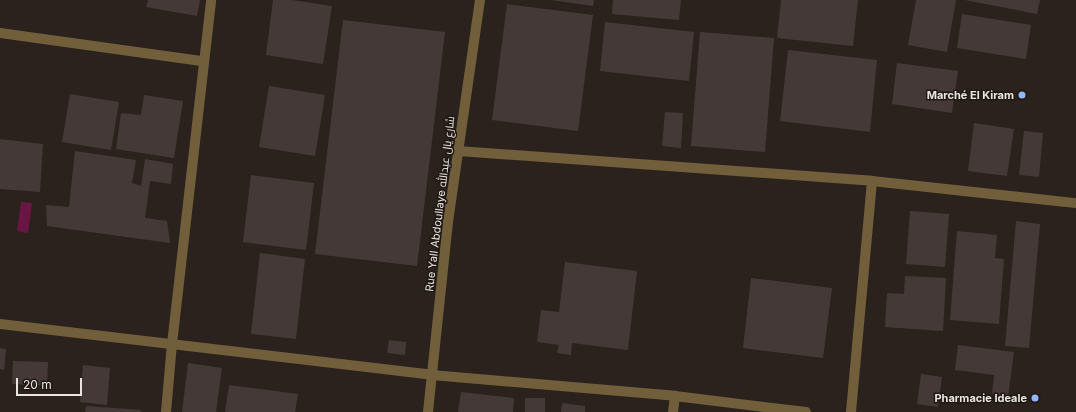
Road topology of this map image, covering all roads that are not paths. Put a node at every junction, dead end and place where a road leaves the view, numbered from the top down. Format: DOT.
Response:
graph roads {
  1 [pos="210,0"];
  2 [pos="480,0"];
  3 [pos="0,33"];
  4 [pos="203,61"];
  5 [pos="458,151"];
  6 [pos="872,181"];
  7 [pos="1076,203"];
  8 [pos="0,324"];
  9 [pos="172,344"];
  10 [pos="432,375"];
  11 [pos="675,396"];
  12 [pos="166,412"];
  13 [pos="428,412"];
  14 [pos="673,412"];
  15 [pos="806,412"];
  16 [pos="851,412"];
  1 -- 4 [label="street"];
  2 -- 5 [label="street, Rue Yall Abdoullaye شارع يال عبدالله"];
  3 -- 4 [label="street"];
  4 -- 9 [label="street"];
  5 -- 6 [label="street"];
  5 -- 10 [label="street, Rue Yall Abdoullaye شارع يال عبدالله"];
  6 -- 7 [label="street"];
  6 -- 16 [label="street"];
  8 -- 9 [label="street"];
  9 -- 10 [label="street"];
  9 -- 12 [label="street"];
  10 -- 11 [label="street"];
  10 -- 13 [label="street, Rue Yall Abdoullaye شارع يال عبدالله"];
  11 -- 14 [label="street"];
  11 -- 15 [label="street"];
}
